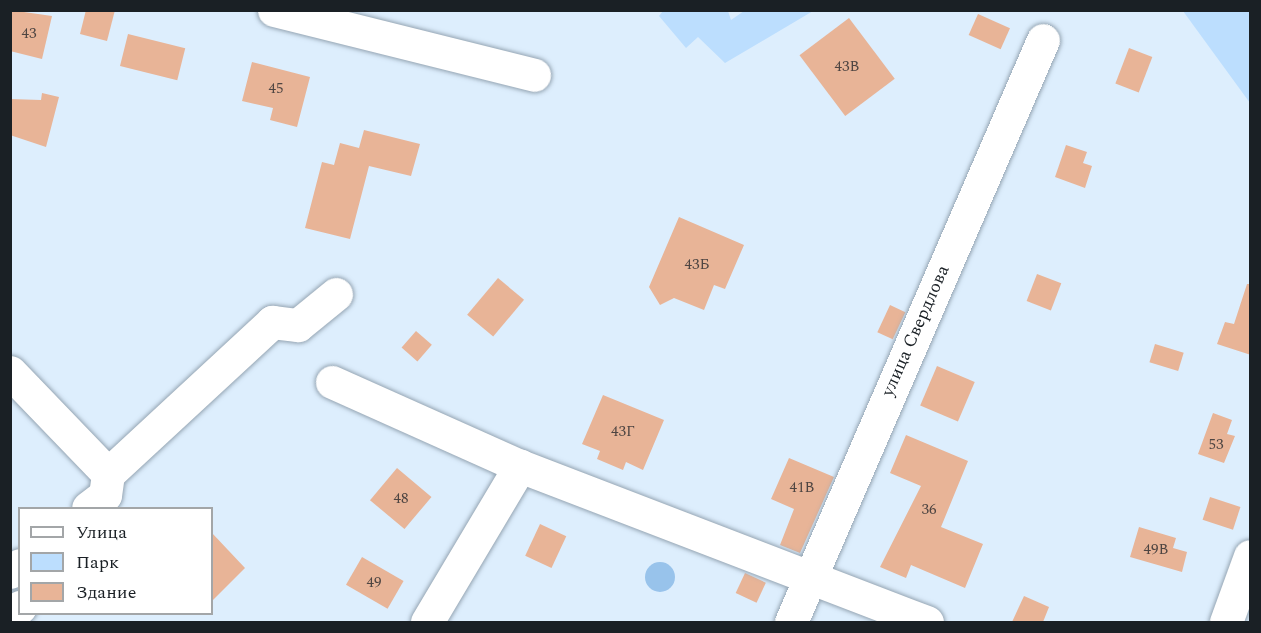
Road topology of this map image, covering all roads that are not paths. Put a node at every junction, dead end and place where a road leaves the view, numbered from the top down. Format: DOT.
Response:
graph roads {
  1 [pos="274,10"];
  2 [pos="1042,40"];
  3 [pos="534,75"];
  4 [pos="336,294"];
  5 [pos="10,372"];
  6 [pos="332,382"];
  7 [pos="520,466"];
  8 [pos="108,474"];
  9 [pos="89,507"];
  10 [pos="1251,556"];
  11 [pos="809,576"];
  12 [pos="427,622"];
  13 [pos="791,622"];
  14 [pos="927,622"];
  15 [pos="1226,622"];
  1 -- 3 [label="street"];
  2 -- 11 [label="street, улица Свердлова"];
  4 -- 8 [label="street"];
  5 -- 8 [label="street"];
  6 -- 7 [label="street"];
  7 -- 11 [label="street"];
  7 -- 12 [label="street"];
  8 -- 9 [label="street"];
  10 -- 15 [label="street"];
  11 -- 13 [label="street, улица Свердлова"];
  11 -- 14 [label="street"];
}
